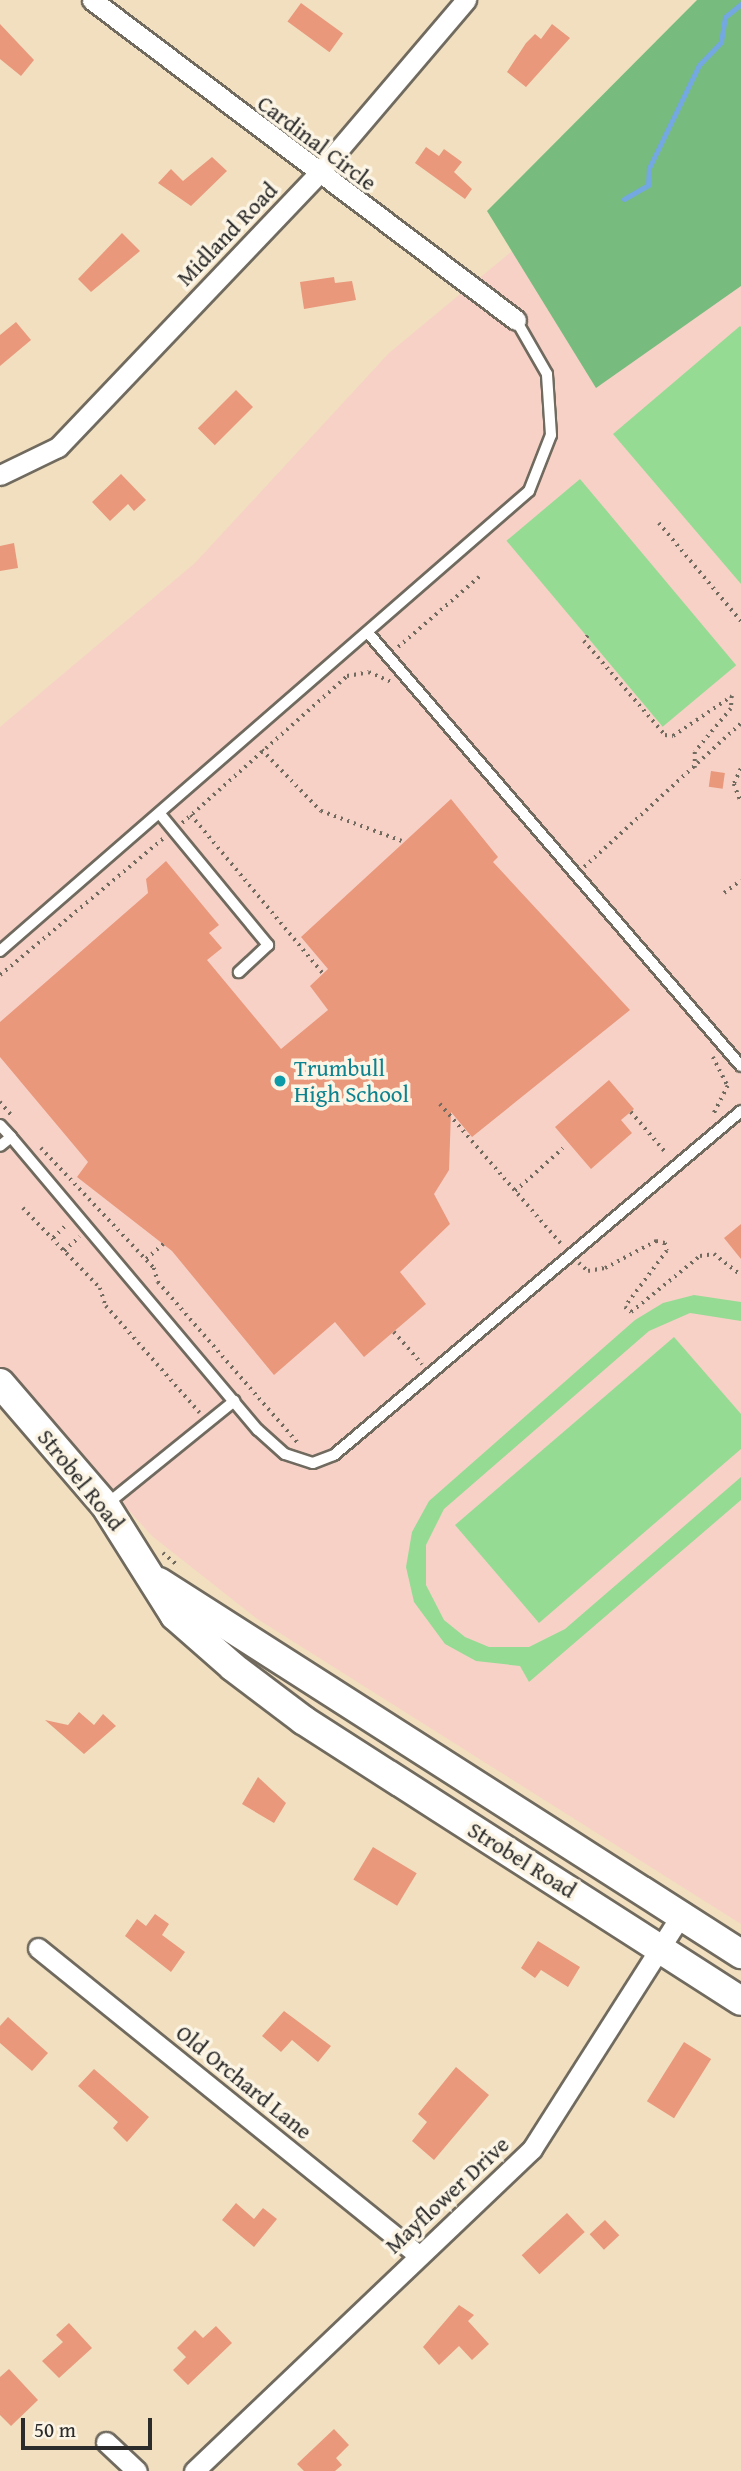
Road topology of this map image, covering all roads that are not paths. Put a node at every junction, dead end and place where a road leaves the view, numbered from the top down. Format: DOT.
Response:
graph roads {
  1 [pos="92,0"];
  2 [pos="466,0"];
  3 [pos="317,175"];
  4 [pos="516,320"];
  5 [pos="0,475"];
  6 [pos="369,634"];
  7 [pos="160,814"];
  8 [pos="0,951"];
  9 [pos="239,972"];
  10 [pos="741,1066"];
  11 [pos="741,1111"];
  12 [pos="0,1125"];
  13 [pos="11,1137"];
  14 [pos="0,1146"];
  15 [pos="0,1383"];
  16 [pos="234,1401"];
  17 [pos="105,1505"];
  18 [pos="157,1581"];
  19 [pos="322,1690"];
  20 [pos="303,1720"];
  21 [pos="683,1912"];
  22 [pos="661,1947"];
  23 [pos="38,1948"];
  24 [pos="741,1954"];
  25 [pos="741,2001"];
  26 [pos="418,2255"];
  27 [pos="106,2442"];
  28 [pos="137,2471"];
  29 [pos="194,2471"];
  1 -- 3 [label="street, Cardinal Circle"];
  2 -- 3 [label="street, Midland Road"];
  3 -- 4 [label="street, Cardinal Circle"];
  3 -- 5 [label="street, Midland Road"];
  4 -- 6 [label="lane"];
  6 -- 7 [label="lane"];
  6 -- 10 [label="lane"];
  7 -- 8 [label="lane"];
  7 -- 9 [label="lane"];
  11 -- 16 [label="lane"];
  12 -- 13 [label="lane"];
  13 -- 14 [label="lane"];
  13 -- 16 [label="lane"];
  15 -- 17 [label="street, Strobel Road"];
  16 -- 17 [label="lane"];
  17 -- 18 [label="street, Strobel Road"];
  18 -- 19 [label="street, Strobel Road"];
  18 -- 20 [label="street, Strobel Road"];
  19 -- 20 [label="street"];
  19 -- 21 [label="street, Strobel Road"];
  20 -- 22 [label="street, Strobel Road"];
  21 -- 22 [label="street, Mayflower Drive"];
  21 -- 24 [label="street, Strobel Road"];
  22 -- 25 [label="street, Strobel Road"];
  22 -- 26 [label="street, Mayflower Drive"];
  23 -- 26 [label="street, Old Orchard Lane"];
  26 -- 29 [label="street, Mayflower Drive"];
  27 -- 28 [label="street"];
}
